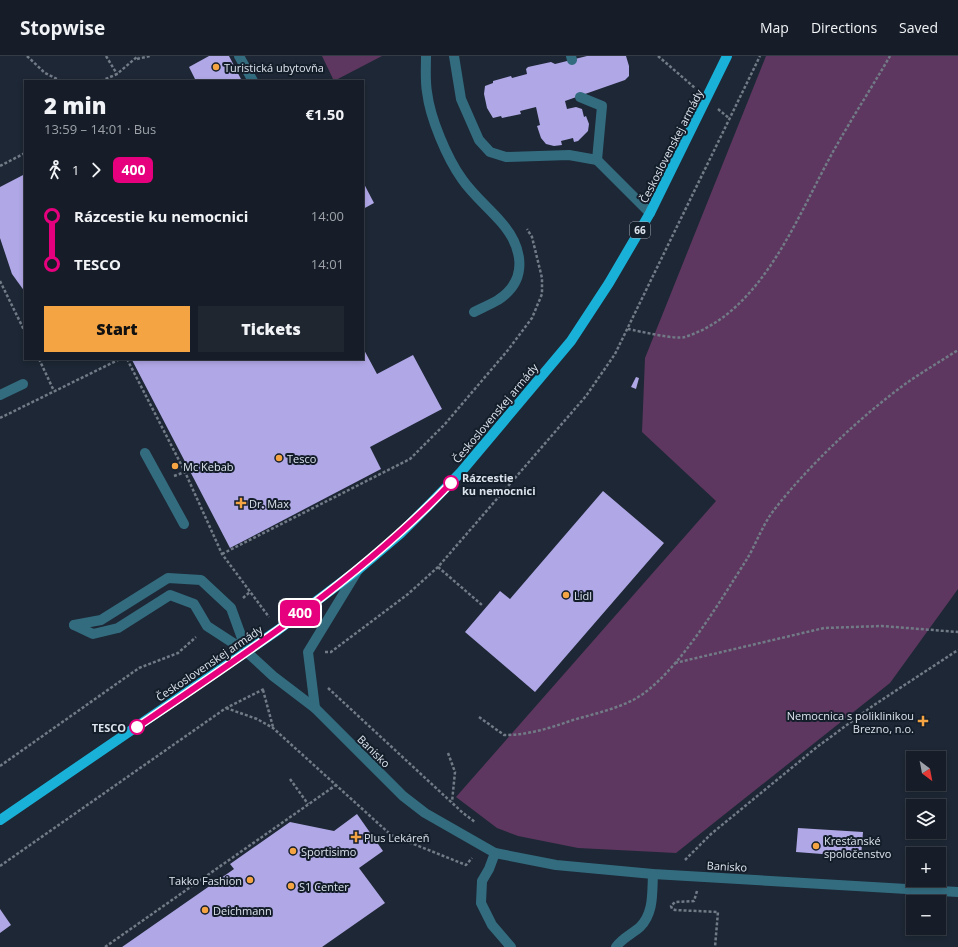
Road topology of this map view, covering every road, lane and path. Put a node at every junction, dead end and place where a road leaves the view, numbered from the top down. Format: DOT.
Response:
graph roads {
  1 [pos="27,56"];
  2 [pos="106,56"];
  3 [pos="150,56"];
  4 [pos="239,56"];
  5 [pos="426,56"];
  6 [pos="454,56"];
  7 [pos="727,56"];
  8 [pos="760,56"];
  9 [pos="890,56"];
  10 [pos="137,58"];
  11 [pos="117,74"];
  12 [pos="59,80"];
  13 [pos="103,80"];
  14 [pos="252,80"];
  15 [pos="580,97"];
  16 [pos="24,154"];
  17 [pos="597,160"];
  18 [pos="0,166"];
  19 [pos="650,213"];
  20 [pos="523,223"];
  21 [pos="0,281"];
  22 [pos="474,312"];
  23 [pos="628,329"];
  24 [pos="24,330"];
  25 [pos="958,350"];
  26 [pos="38,360"];
  27 [pos="118,360"];
  28 [pos="128,360"];
  29 [pos="22,384"];
  30 [pos="54,391"];
  31 [pos="0,395"];
  32 [pos="0,418"];
  33 [pos="146,453"];
  34 [pos="185,472"];
  35 [pos="161,481"];
  36 [pos="184,524"];
  37 [pos="222,554"];
  38 [pos="438,567"];
  39 [pos="359,568"];
  40 [pos="250,592"];
  41 [pos="482,605"];
  42 [pos="232,608"];
  43 [pos="207,626"];
  44 [pos="278,630"];
  45 [pos="958,632"];
  46 [pos="958,650"];
  47 [pos="247,652"];
  48 [pos="308,652"];
  49 [pos="325,652"];
  50 [pos="325,659"];
  51 [pos="674,663"];
  52 [pos="273,676"];
  53 [pos="327,683"];
  54 [pos="263,690"];
  55 [pos="226,708"];
  56 [pos="315,708"];
  57 [pos="479,717"];
  58 [pos="273,728"];
  59 [pos="448,753"];
  60 [pos="0,766"];
  61 [pos="290,779"];
  62 [pos="336,785"];
  63 [pos="452,803"];
  64 [pos="308,804"];
  65 [pos="0,820"];
  66 [pos="479,825"];
  67 [pos="481,845"];
  68 [pos="495,853"];
  69 [pos="689,862"];
  70 [pos="0,866"];
  71 [pos="653,874"];
  72 [pos="700,876"];
  73 [pos="958,892"];
  74 [pos="105,947"];
  75 [pos="511,947"];
  76 [pos="616,947"];
  77 [pos="715,947"];
  1 -- 12 [label="path"];
  2 -- 11 [label="path"];
  3 -- 10 [label="path"];
  4 -- 14 [label="street"];
  5 -- 22 [label="street"];
  6 -- 17 [label="street"];
  7 -- 19 [label="main road, Československej armády / 66"];
  8 -- 23 [label="path"];
  9 -- 23 [label="path"];
  10 -- 11 [label="path"];
  11 -- 13 [label="path"];
  15 -- 17 [label="street"];
  16 -- 18 [label="path"];
  17 -- 19 [label="street"];
  19 -- 39 [label="main road, Československej armády / 66"];
  20 -- 37 [label="path"];
  21 -- 24 [label="path"];
  23 -- 38 [label="path"];
  25 -- 51 [label="path"];
  26 -- 30 [label="path"];
  27 -- 30 [label="path"];
  28 -- 34 [label="path"];
  29 -- 31 [label="street"];
  30 -- 32 [label="path"];
  33 -- 35 [label="street"];
  34 -- 35 [label="path"];
  34 -- 37 [label="path"];
  35 -- 36 [label="street"];
  37 -- 40 [label="path"];
  38 -- 41 [label="path"];
  38 -- 49 [label="path"];
  39 -- 44 [label="main road, Československej armády / 66"];
  39 -- 48 [label="street"];
  40 -- 42 [label="path"];
  40 -- 44 [label="path"];
  42 -- 43 [label="street"];
  42 -- 47 [label="street"];
  43 -- 47 [label="street, Banisko"];
  43 -- 60 [label="path"];
  44 -- 47 [label="main road, Československej armády / 66"];
  45 -- 51 [label="path"];
  46 -- 69 [label="path"];
  47 -- 52 [label="street, Banisko"];
  47 -- 65 [label="main road, Československej armády / 66"];
  48 -- 49 [label="path"];
  48 -- 56 [label="street"];
  49 -- 50 [label="path"];
  51 -- 57 [label="path"];
  52 -- 54 [label="path"];
  52 -- 56 [label="street, Banisko"];
  53 -- 63 [label="path"];
  54 -- 55 [label="path"];
  54 -- 58 [label="path"];
  55 -- 58 [label="path"];
  55 -- 70 [label="path"];
  56 -- 67 [label="street, Banisko"];
  58 -- 62 [label="path"];
  59 -- 63 [label="path"];
  61 -- 64 [label="path"];
  62 -- 64 [label="path"];
  62 -- 67 [label="path"];
  63 -- 66 [label="path"];
  64 -- 74 [label="path"];
  67 -- 68 [label="street, Banisko"];
  68 -- 71 [label="street, Banisko"];
  68 -- 75 [label="street"];
  71 -- 72 [label="street, Banisko"];
  71 -- 76 [label="street"];
  72 -- 73 [label="street, Banisko"];
  72 -- 77 [label="path"];
}
